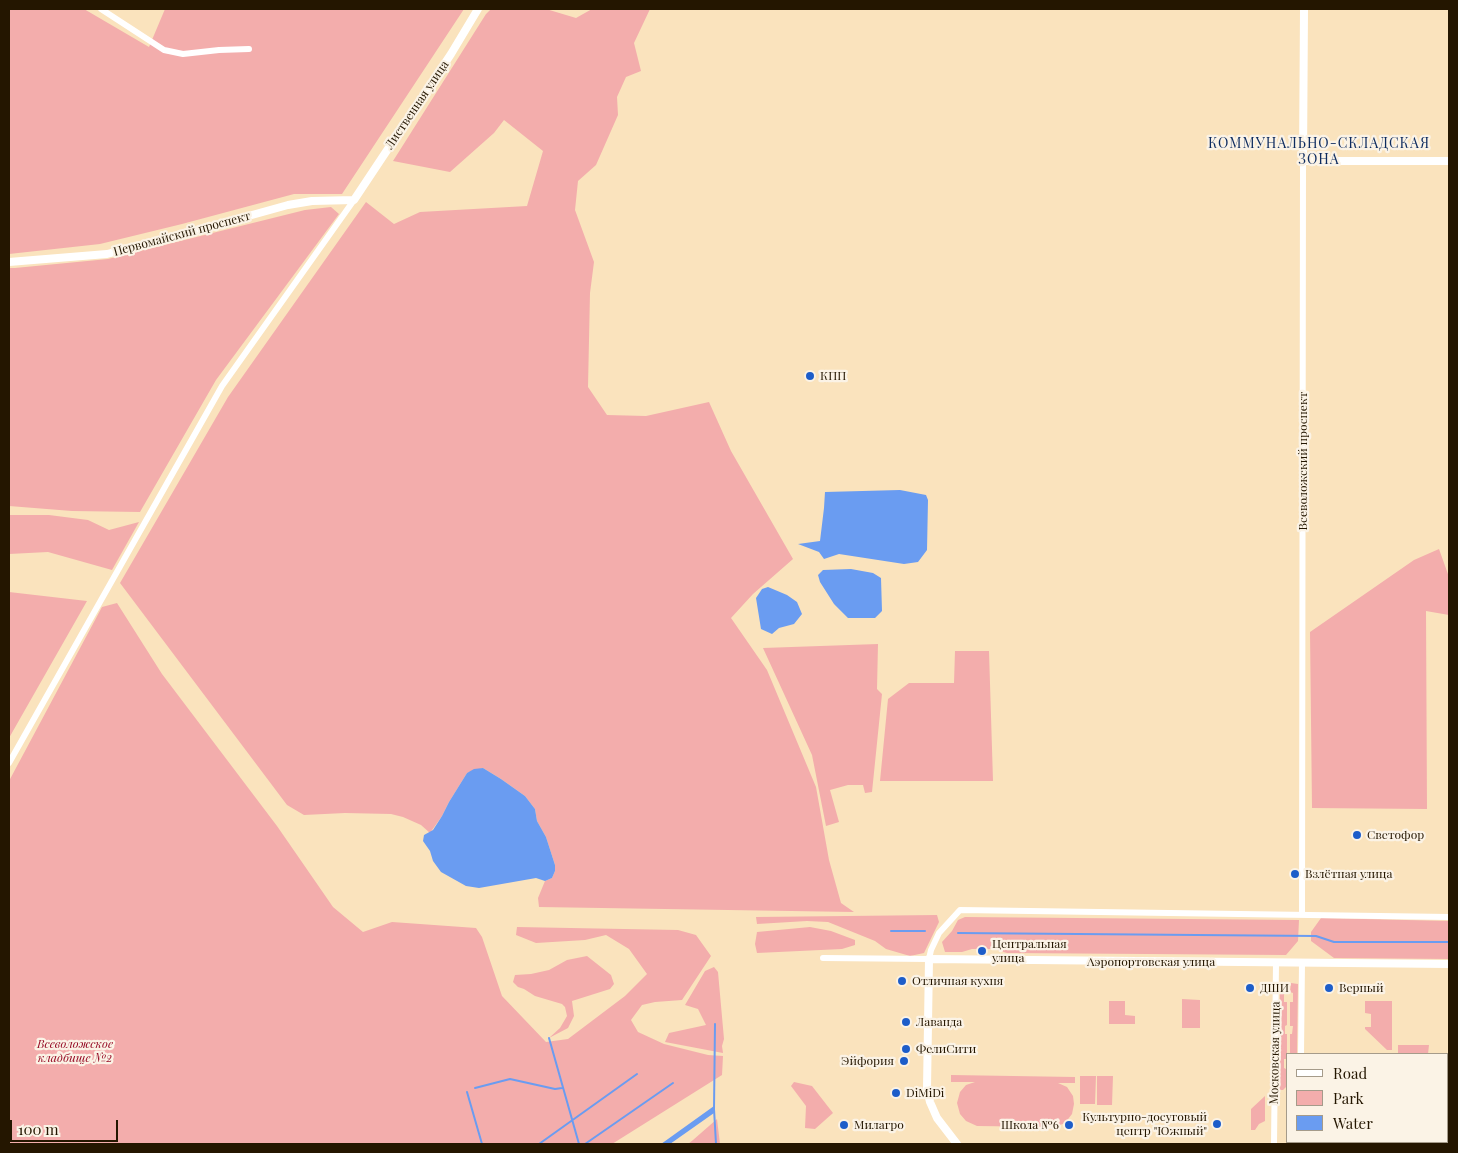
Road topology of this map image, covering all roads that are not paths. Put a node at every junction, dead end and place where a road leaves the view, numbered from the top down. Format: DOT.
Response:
graph roads {
  1 [pos="101,9"];
  2 [pos="478,9"];
  3 [pos="1304,9"];
  4 [pos="249,49"];
  5 [pos="1303,160"];
  6 [pos="1449,161"];
  7 [pos="354,200"];
  8 [pos="9,262"];
  9 [pos="9,763"];
  10 [pos="1302,914"];
  11 [pos="1449,917"];
  12 [pos="823,958"];
  13 [pos="929,959"];
  14 [pos="1276,963"];
  15 [pos="1302,963"];
  16 [pos="1449,964"];
  17 [pos="1301,1053"];
  18 [pos="957,1144"];
  19 [pos="1274,1144"];
  1 -- 4 [label="street"];
  2 -- 7 [label="street, Лиственная улица"];
  3 -- 5 [label="street, Всеволожский проспект"];
  5 -- 6 [label="street"];
  5 -- 10 [label="street, Всеволожский проспект"];
  7 -- 8 [label="street, Первомайский проспект"];
  7 -- 9 [label="street"];
  10 -- 11 [label="street"];
  10 -- 13 [label="street"];
  12 -- 13 [label="street, Аэропортовская улица"];
  13 -- 14 [label="street, Аэропортовская улица"];
  13 -- 18 [label="street"];
  14 -- 15 [label="street, Аэропортовская улица"];
  14 -- 19 [label="street, Московская улица"];
  15 -- 16 [label="street, Аэропортовская улица"];
  15 -- 17 [label="street, Московская улица"];
}
